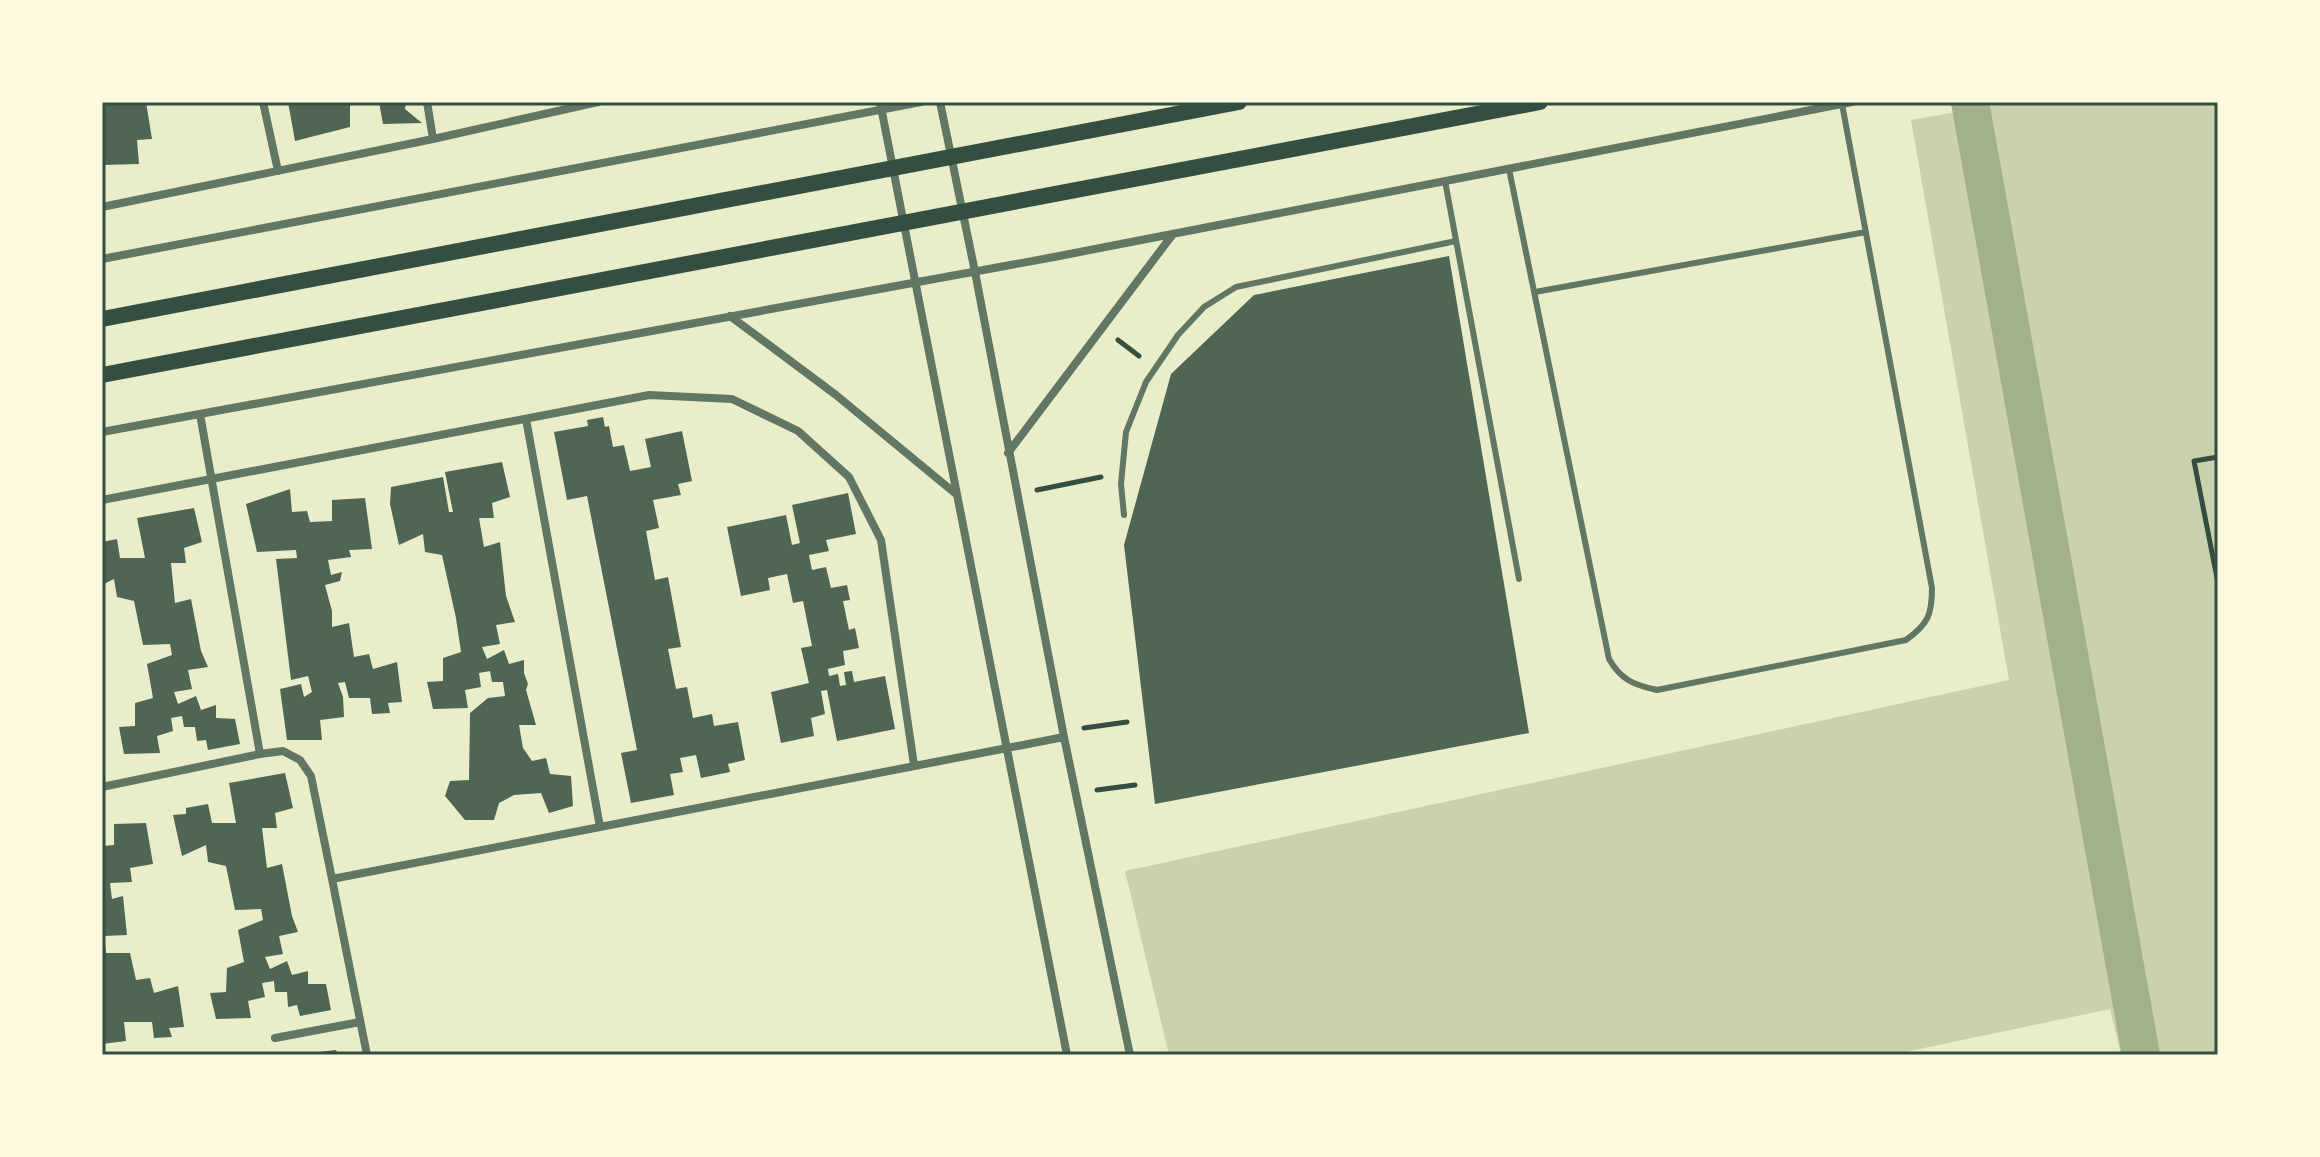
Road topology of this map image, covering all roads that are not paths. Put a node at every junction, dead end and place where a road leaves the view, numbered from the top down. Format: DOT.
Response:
graph roads {
  1 [pos="263,102"];
  2 [pos="427,102"];
  3 [pos="598,102"];
  4 [pos="921,102"];
  5 [pos="940,102"];
  6 [pos="1239,102"];
  7 [pos="1540,102"];
  8 [pos="1847,103"];
  9 [pos="880,105"];
  10 [pos="433,139"];
  11 [pos="951,156"];
  12 [pos="894,167"];
  13 [pos="1509,169"];
  14 [pos="278,171"];
  15 [pos="1445,181"];
  16 [pos="102,207"];
  17 [pos="961,212"];
  18 [pos="905,224"];
  19 [pos="1866,232"];
  20 [pos="1173,234"];
  21 [pos="1456,241"];
  22 [pos="102,259"];
  23 [pos="975,272"];
  24 [pos="917,282"];
  25 [pos="1535,292"];
  26 [pos="730,316"];
  27 [pos="102,319"];
  28 [pos="102,375"];
  29 [pos="200,414"];
  30 [pos="526,419"];
  31 [pos="102,432"];
  32 [pos="1008,453"];
  33 [pos="213,480"];
  34 [pos="956,495"];
  35 [pos="102,500"];
  36 [pos="1124,515"];
  37 [pos="1519,579"];
  38 [pos="1063,734"];
  39 [pos="1005,748"];
  40 [pos="260,754"];
  41 [pos="914,765"];
  42 [pos="102,787"];
  43 [pos="600,827"];
  44 [pos="332,879"];
  45 [pos="360,1022"];
  46 [pos="275,1038"];
  47 [pos="367,1055"];
  48 [pos="1067,1055"];
  49 [pos="1130,1055"];
  1 -- 14 [label="street"];
  2 -- 10 [label="street"];
  3 -- 10 [label="street"];
  4 -- 9 [label="street"];
  5 -- 11 [label="street"];
  6 -- 11 [label="main road"];
  7 -- 17 [label="main road"];
  8 -- 13 [label="street"];
  8 -- 19 [label="lane"];
  9 -- 12 [label="street"];
  9 -- 22 [label="street"];
  10 -- 14 [label="street"];
  11 -- 12 [label="main road"];
  11 -- 17 [label="street"];
  12 -- 18 [label="street"];
  12 -- 27 [label="main road"];
  13 -- 15 [label="street"];
  13 -- 25 [label="lane"];
  14 -- 16 [label="street"];
  15 -- 20 [label="street"];
  15 -- 21 [label="lane"];
  17 -- 18 [label="main road"];
  17 -- 23 [label="street"];
  18 -- 24 [label="street"];
  18 -- 28 [label="main road"];
  19 -- 25 [label="lane"];
  19 -- 25 [label="lane"];
  20 -- 23 [label="street"];
  20 -- 32 [label="street"];
  21 -- 36 [label="lane"];
  21 -- 37 [label="lane"];
  23 -- 24 [label="street"];
  23 -- 32 [label="street"];
  24 -- 26 [label="street"];
  24 -- 34 [label="street"];
  26 -- 29 [label="street"];
  26 -- 34 [label="street"];
  29 -- 31 [label="street"];
  29 -- 33 [label="street"];
  30 -- 33 [label="street"];
  30 -- 41 [label="street"];
  30 -- 43 [label="street"];
  32 -- 38 [label="street"];
  33 -- 35 [label="street"];
  33 -- 40 [label="street"];
  34 -- 39 [label="street"];
  38 -- 39 [label="street"];
  38 -- 49 [label="street"];
  39 -- 41 [label="street"];
  39 -- 48 [label="street"];
  40 -- 42 [label="street"];
  40 -- 44 [label="street"];
  41 -- 43 [label="street"];
  43 -- 44 [label="street"];
  44 -- 45 [label="street"];
  45 -- 46 [label="street"];
  45 -- 47 [label="street"];
}
